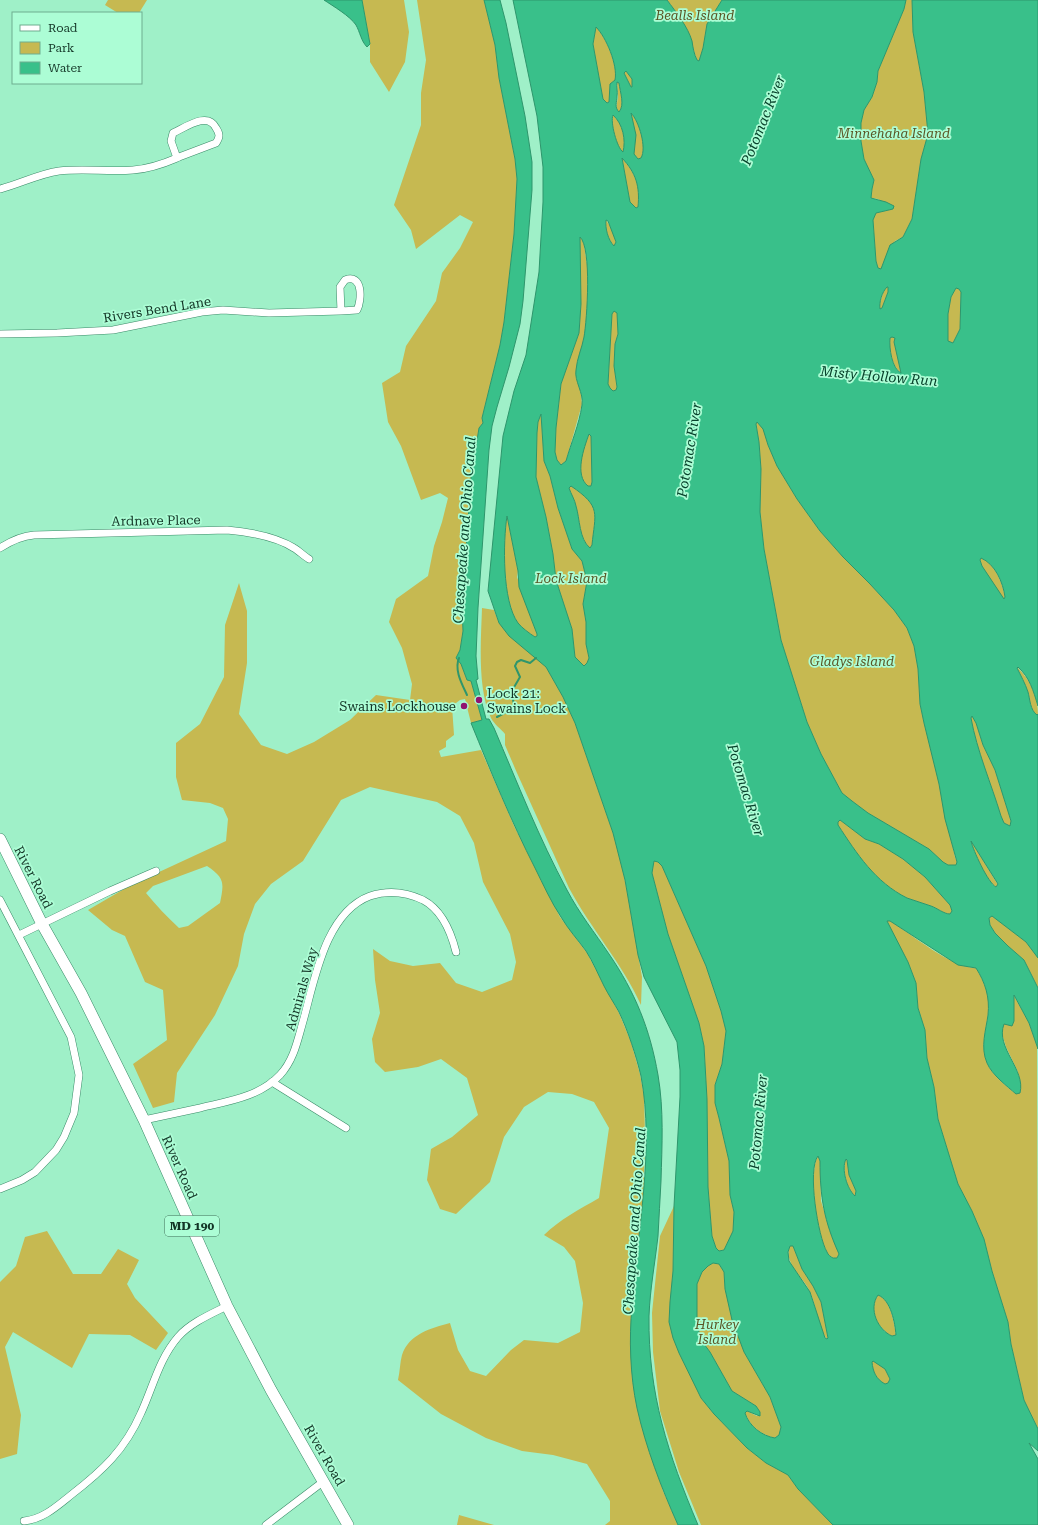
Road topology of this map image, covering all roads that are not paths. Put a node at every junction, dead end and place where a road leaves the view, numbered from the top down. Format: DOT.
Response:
graph roads {
  1 [pos="177,158"];
  2 [pos="0,189"];
  3 [pos="341,311"];
  4 [pos="0,334"];
  5 [pos="0,548"];
  6 [pos="309,559"];
  7 [pos="0,839"];
  8 [pos="156,871"];
  9 [pos="0,900"];
  10 [pos="42,924"];
  11 [pos="19,935"];
  12 [pos="456,952"];
  13 [pos="272,1082"];
  14 [pos="144,1120"];
  15 [pos="346,1128"];
  16 [pos="0,1189"];
  17 [pos="227,1306"];
  18 [pos="324,1481"];
  19 [pos="24,1521"];
  20 [pos="266,1525"];
  21 [pos="348,1525"];
  1 -- 1 [label="street"];
  1 -- 2 [label="street"];
  3 -- 3 [label="street, Rivers Bend Lane"];
  3 -- 4 [label="street, Rivers Bend Lane"];
  5 -- 6 [label="street, Ardnave Place"];
  7 -- 10 [label="main road, River Road / MD 190"];
  8 -- 10 [label="street"];
  9 -- 11 [label="street"];
  10 -- 11 [label="street"];
  10 -- 14 [label="main road, River Road / MD 190"];
  11 -- 16 [label="street"];
  12 -- 13 [label="street, Admirals Way"];
  13 -- 14 [label="street, Admirals Way"];
  13 -- 15 [label="street"];
  14 -- 17 [label="main road, River Road / MD 190"];
  17 -- 18 [label="main road, River Road / MD 190"];
  17 -- 19 [label="street"];
  18 -- 20 [label="street"];
  18 -- 21 [label="main road, River Road / MD 190"];
}
